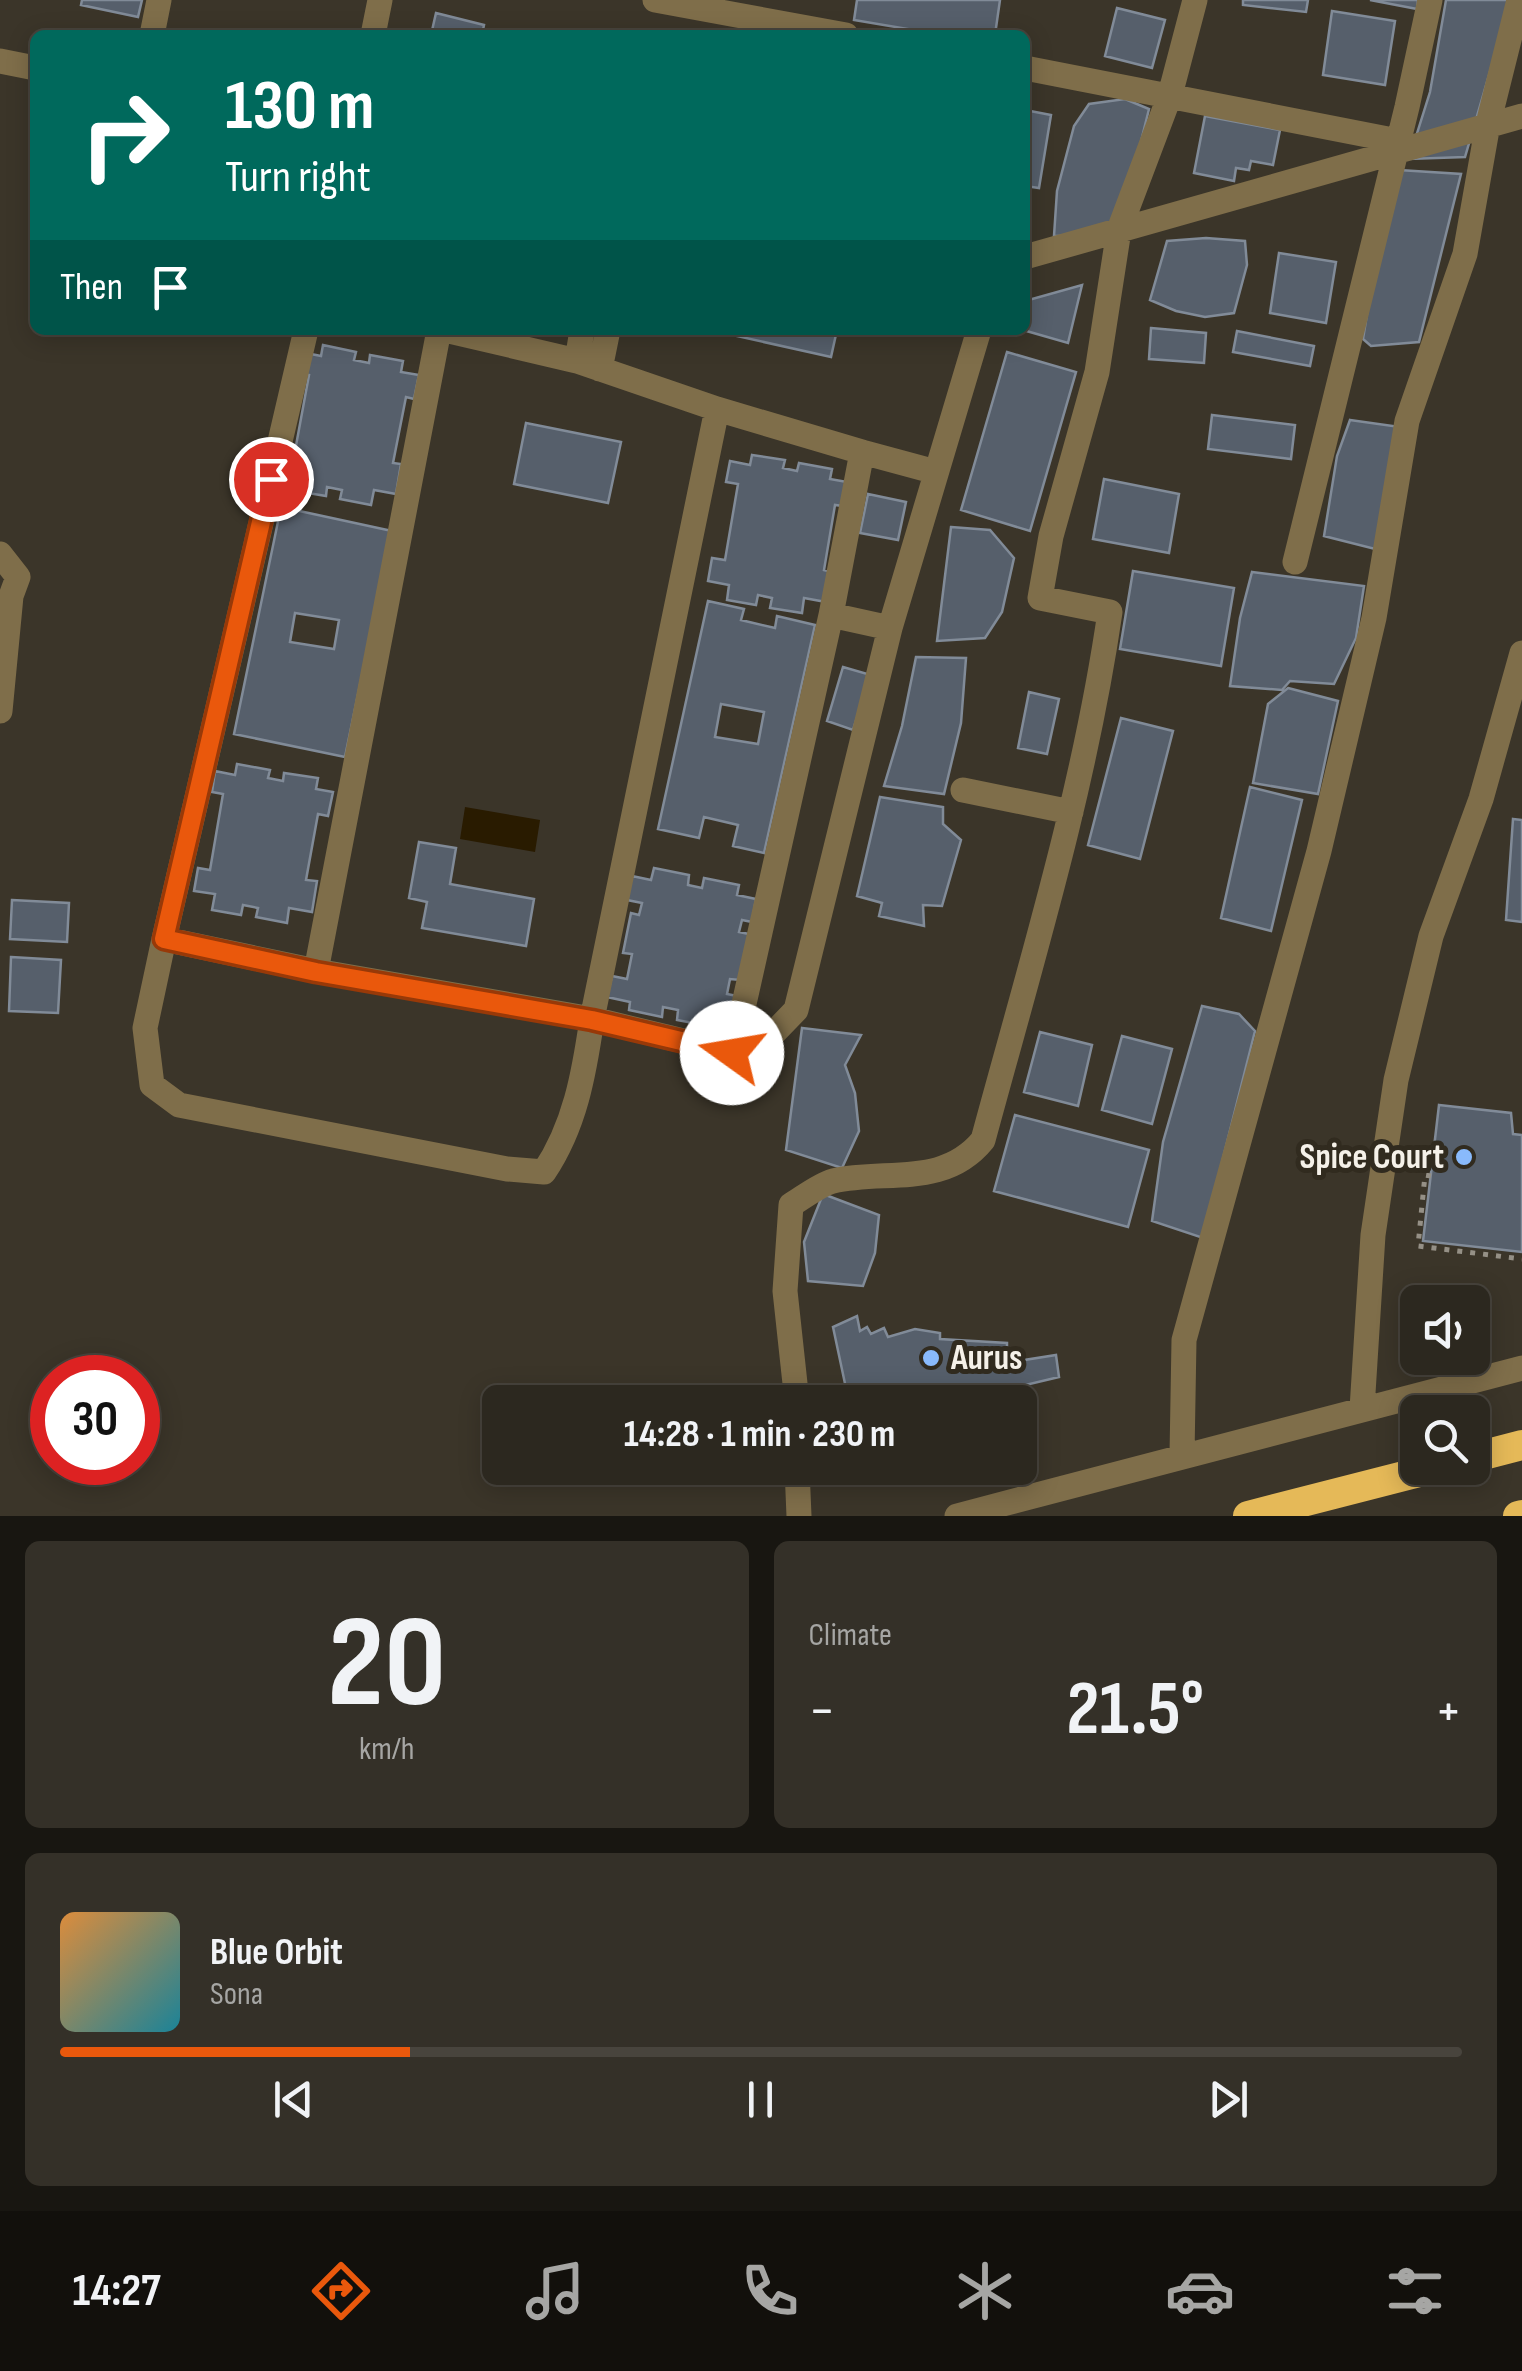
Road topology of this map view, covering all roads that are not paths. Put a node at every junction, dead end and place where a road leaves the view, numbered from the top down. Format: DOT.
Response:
graph roads {
  1 [pos="159,0"];
  2 [pos="380,0"];
  3 [pos="655,0"];
  4 [pos="1194,0"];
  5 [pos="1430,0"];
  6 [pos="1519,0"];
  7 [pos="153,30"];
  8 [pos="374,30"];
  9 [pos="819,30"];
  10 [pos="0,61"];
  11 [pos="30,67"];
  12 [pos="1030,69"];
  13 [pos="1170,94"];
  14 [pos="1522,116"];
  15 [pos="1488,124"];
  16 [pos="1398,146"];
  17 [pos="1119,230"];
  18 [pos="1030,256"];
  19 [pos="305,335"];
  20 [pos="441,335"];
  21 [pos="463,335"];
  22 [pos="583,335"];
  23 [pos="605,335"];
  24 [pos="977,335"];
  25 [pos="589,365"];
  26 [pos="717,410"];
  27 [pos="862,452"];
  28 [pos="936,472"];
  29 [pos="0,554"];
  30 [pos="1295,562"];
  31 [pos="830,615"];
  32 [pos="890,628"];
  33 [pos="1522,653"];
  34 [pos="0,710"];
  35 [pos="963,790"];
  36 [pos="1071,812"];
  37 [pos="164,939"];
  38 [pos="316,972"];
  39 [pos="592,1020"];
  40 [pos="732,1053"];
  41 [pos="1522,1368"];
  42 [pos="795,1385"];
  43 [pos="1362,1409"];
  44 [pos="1522,1445"];
  45 [pos="1490,1453"];
  46 [pos="1182,1455"];
  47 [pos="1400,1477"];
  48 [pos="798,1485"];
  49 [pos="799,1516"];
  50 [pos="956,1516"];
  51 [pos="1248,1516"];
  1 -- 7 [label="street"];
  2 -- 8 [label="street"];
  3 -- 9 [label="street"];
  4 -- 13 [label="street"];
  5 -- 16 [label="street"];
  6 -- 15 [label="street"];
  10 -- 11 [label="street"];
  12 -- 13 [label="street"];
  13 -- 16 [label="street"];
  13 -- 17 [label="street"];
  14 -- 15 [label="street"];
  15 -- 16 [label="street"];
  15 -- 46 [label="street"];
  16 -- 17 [label="street"];
  16 -- 30 [label="street"];
  17 -- 18 [label="street"];
  17 -- 36 [label="street"];
  19 -- 37 [label="street"];
  20 -- 38 [label="street"];
  21 -- 25 [label="street"];
  22 -- 25 [label="street"];
  23 -- 25 [label="street"];
  24 -- 28 [label="street"];
  25 -- 26 [label="street"];
  26 -- 27 [label="street"];
  26 -- 39 [label="street"];
  27 -- 28 [label="street"];
  27 -- 31 [label="street"];
  28 -- 32 [label="street"];
  29 -- 34 [label="street"];
  31 -- 32 [label="street"];
  31 -- 40 [label="street"];
  32 -- 40 [label="street"];
  33 -- 43 [label="street"];
  35 -- 36 [label="street"];
  36 -- 42 [label="street"];
  37 -- 38 [label="street"];
  37 -- 39 [label="street"];
  38 -- 39 [label="street"];
  39 -- 40 [label="street"];
  41 -- 43 [label="street"];
  43 -- 46 [label="street"];
  44 -- 45 [label="highway"];
  46 -- 50 [label="street"];
  47 -- 51 [label="highway"];
  48 -- 49 [label="street"];
}
